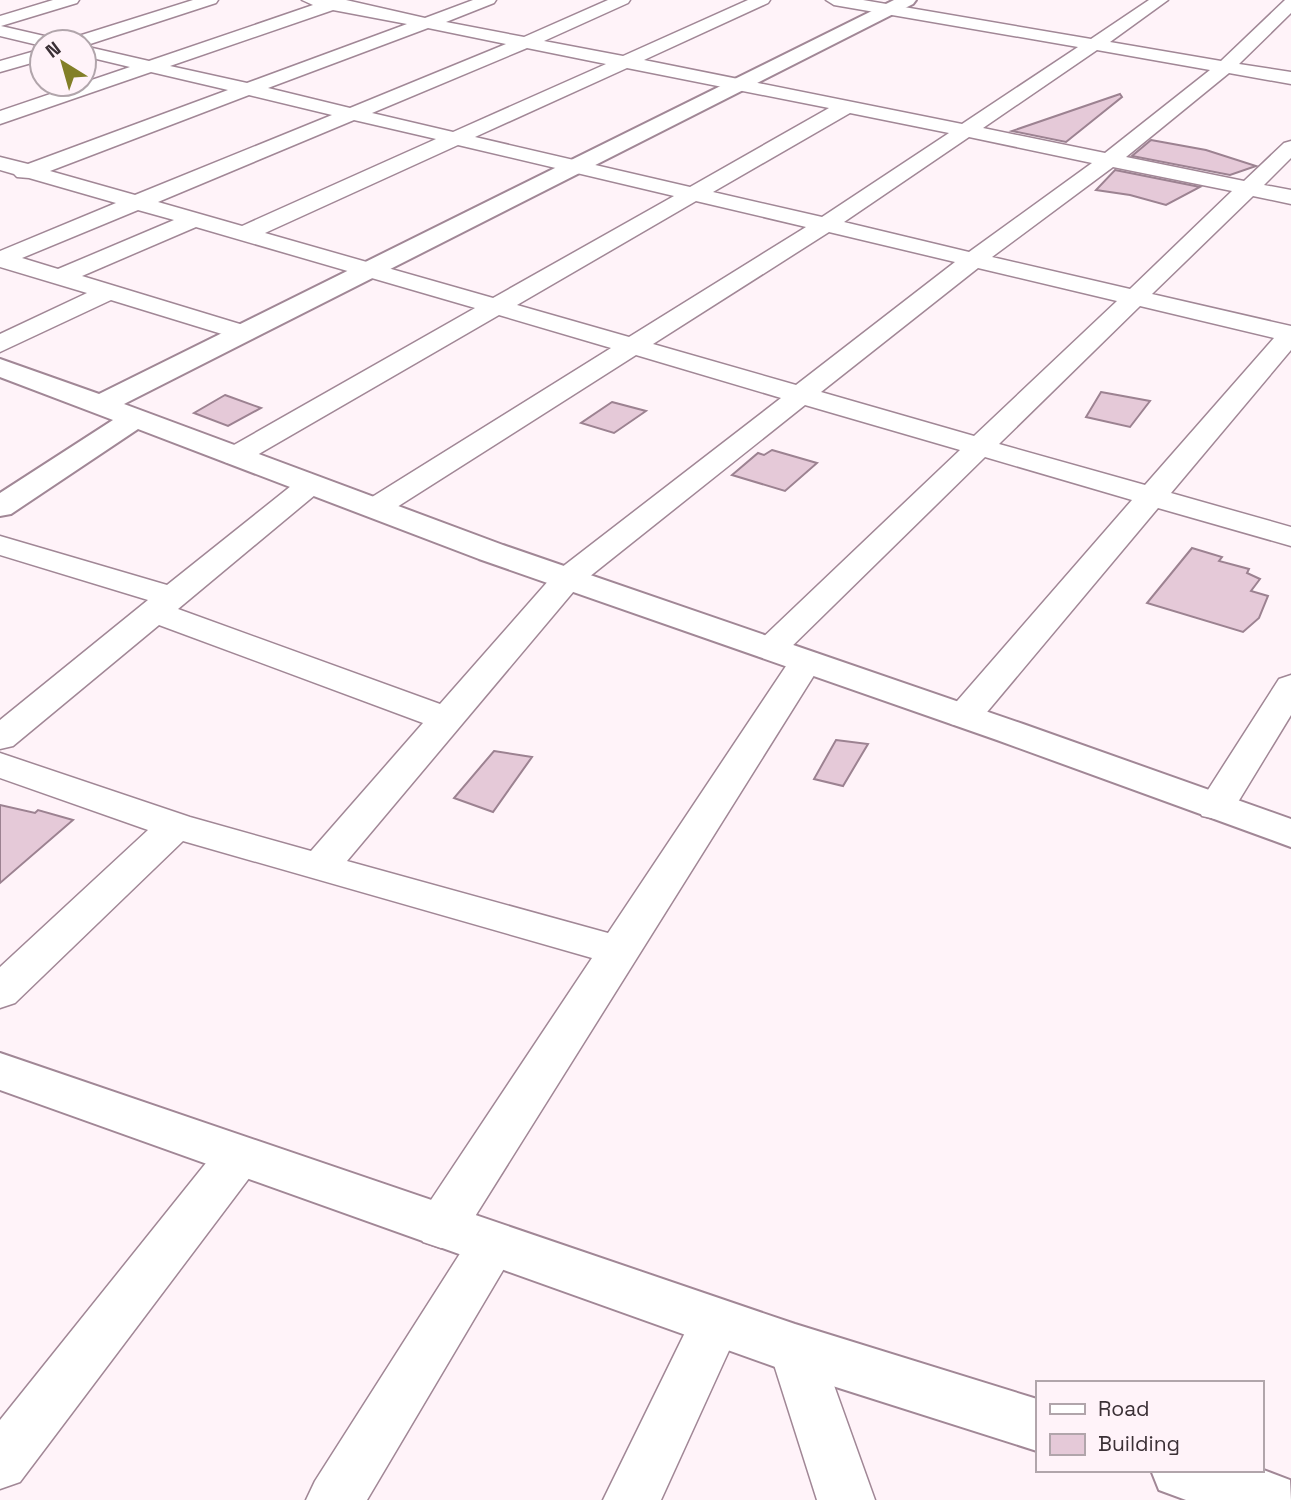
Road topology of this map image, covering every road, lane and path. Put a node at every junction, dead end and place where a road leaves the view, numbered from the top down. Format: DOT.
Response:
graph roads {
  1 [pos="71,0"];
  2 [pos="210,0"];
  3 [pos="310,0"];
  4 [pos="488,0"];
  5 [pos="622,0"];
  6 [pos="762,0"];
  7 [pos="834,0"];
  8 [pos="907,0"];
  9 [pos="1160,0"];
  10 [pos="340,2"];
  11 [pos="1291,4"];
  12 [pos="886,11"];
  13 [pos="0,21"];
  14 [pos="428,23"];
  15 [pos="0,31"];
  16 [pos="98,36"];
  17 [pos="28,38"];
  18 [pos="526,42"];
  19 [pos="1092,45"];
  20 [pos="98,54"];
  21 [pos="28,58"];
  22 [pos="627,62"];
  23 [pos="148,66"];
  24 [pos="0,67"];
  25 [pos="1226,67"];
  26 [pos="1291,78"];
  27 [pos="738,84"];
  28 [pos="248,91"];
  29 [pos="847,106"];
  30 [pos="347,114"];
  31 [pos="0,118"];
  32 [pos="968,131"];
  33 [pos="456,140"];
  34 [pos="1291,147"];
  35 [pos="1109,160"];
  36 [pos="0,163"];
  37 [pos="574,167"];
  38 [pos="28,171"];
  39 [pos="0,182"];
  40 [pos="1247,188"];
  41 [pos="695,195"];
  42 [pos="1291,197"];
  43 [pos="138,203"];
  44 [pos="195,219"];
  45 [pos="825,225"];
  46 [pos="245,233"];
  47 [pos="0,259"];
  48 [pos="974,260"];
  49 [pos="372,269"];
  50 [pos="59,277"];
  51 [pos="109,292"];
  52 [pos="1135,297"];
  53 [pos="499,306"];
  54 [pos="244,333"];
  55 [pos="1291,334"];
  56 [pos="0,344"];
  57 [pos="632,346"];
  58 [pos="0,367"];
  59 [pos="800,396"];
  60 [pos="102,404"];
  61 [pos="135,418"];
  62 [pos="980,447"];
  63 [pos="235,456"];
  64 [pos="311,484"];
  65 [pos="1151,498"];
  66 [pos="0,507"];
  67 [pos="375,508"];
  68 [pos="1291,537"];
  69 [pos="0,545"];
  70 [pos="568,578"];
  71 [pos="163,605"];
  72 [pos="788,655"];
  73 [pos="1291,686"];
  74 [pos="964,716"];
  75 [pos="446,719"];
  76 [pos="0,738"];
  77 [pos="0,765"];
  78 [pos="1216,807"];
  79 [pos="176,826"];
  80 [pos="1291,834"];
  81 [pos="320,866"];
  82 [pos="619,951"];
  83 [pos="0,992"];
  84 [pos="0,1071"];
  85 [pos="239,1156"];
  86 [pos="441,1227"];
  87 [pos="493,1245"];
  88 [pos="716,1322"];
  89 [pos="795,1349"];
  90 [pos="1036,1425"];
  91 [pos="0,1463"];
  92 [pos="1186,1472"];
  93 [pos="335,1500"];
  94 [pos="632,1500"];
  95 [pos="846,1500"];
  96 [pos="1269,1500"];
  1 -- 13 [label="street"];
  2 -- 16 [label="street"];
  3 -- 10 [label="street"];
  4 -- 14 [label="street"];
  5 -- 18 [label="street"];
  6 -- 22 [label="street"];
  7 -- 12 [label="street"];
  8 -- 12 [label="street"];
  9 -- 19 [label="street"];
  10 -- 14 [label="street"];
  10 -- 23 [label="street"];
  11 -- 25 [label="street"];
  12 -- 19 [label="street"];
  12 -- 27 [label="street"];
  14 -- 18 [label="street"];
  14 -- 28 [label="street"];
  15 -- 17 [label="street"];
  18 -- 22 [label="street"];
  18 -- 30 [label="street"];
  19 -- 25 [label="street"];
  19 -- 32 [label="street"];
  20 -- 23 [label="street"];
  21 -- 24 [label="street"];
  22 -- 27 [label="street"];
  22 -- 33 [label="street"];
  23 -- 28 [label="street"];
  23 -- 31 [label="street"];
  25 -- 26 [label="street"];
  25 -- 35 [label="street"];
  27 -- 29 [label="street"];
  27 -- 37 [label="street"];
  28 -- 30 [label="street"];
  28 -- 38 [label="street"];
  29 -- 32 [label="street"];
  29 -- 41 [label="street"];
  30 -- 33 [label="street"];
  30 -- 43 [label="street"];
  32 -- 35 [label="street"];
  32 -- 45 [label="street"];
  33 -- 37 [label="street"];
  33 -- 46 [label="street"];
  34 -- 40 [label="street"];
  35 -- 40 [label="street"];
  35 -- 48 [label="street"];
  36 -- 38 [label="street"];
  37 -- 41 [label="street"];
  37 -- 49 [label="street"];
  38 -- 39 [label="street"];
  38 -- 43 [label="street"];
  40 -- 42 [label="street"];
  40 -- 52 [label="street"];
  41 -- 45 [label="street"];
  41 -- 53 [label="street"];
  43 -- 44 [label="street"];
  43 -- 47 [label="street"];
  44 -- 46 [label="street"];
  44 -- 50 [label="street"];
  45 -- 48 [label="street"];
  45 -- 57 [label="street"];
  46 -- 49 [label="street"];
  47 -- 50 [label="street"];
  48 -- 52 [label="street"];
  48 -- 59 [label="street"];
  49 -- 53 [label="street"];
  49 -- 54 [label="street"];
  50 -- 51 [label="street"];
  51 -- 54 [label="street"];
  51 -- 56 [label="street"];
  52 -- 55 [label="street"];
  52 -- 62 [label="street"];
  53 -- 57 [label="street"];
  53 -- 63 [label="street"];
  54 -- 60 [label="street"];
  55 -- 65 [label="street"];
  57 -- 59 [label="street"];
  57 -- 67 [label="street"];
  58 -- 60 [label="street"];
  59 -- 62 [label="street"];
  59 -- 70 [label="street"];
  60 -- 61 [label="street"];
  61 -- 63 [label="street"];
  61 -- 66 [label="street"];
  62 -- 65 [label="street"];
  62 -- 72 [label="street"];
  63 -- 64 [label="street"];
  64 -- 67 [label="street"];
  64 -- 71 [label="street"];
  65 -- 68 [label="street"];
  65 -- 74 [label="street"];
  67 -- 70 [label="street"];
  69 -- 71 [label="street"];
  70 -- 72 [label="street"];
  70 -- 75 [label="street"];
  71 -- 75 [label="street"];
  71 -- 76 [label="street"];
  72 -- 74 [label="street"];
  72 -- 82 [label="street"];
  73 -- 78 [label="street"];
  74 -- 78 [label="street"];
  75 -- 81 [label="street"];
  77 -- 79 [label="street"];
  78 -- 80 [label="street"];
  79 -- 81 [label="street"];
  79 -- 83 [label="street"];
  81 -- 82 [label="street"];
  82 -- 86 [label="street"];
  84 -- 85 [label="street"];
  85 -- 86 [label="street"];
  85 -- 91 [label="street"];
  86 -- 87 [label="street"];
  87 -- 88 [label="street"];
  87 -- 93 [label="street"];
  88 -- 89 [label="street"];
  88 -- 94 [label="street"];
  89 -- 90 [label="street"];
  89 -- 95 [label="street"];
  92 -- 96 [label="street"];
}
